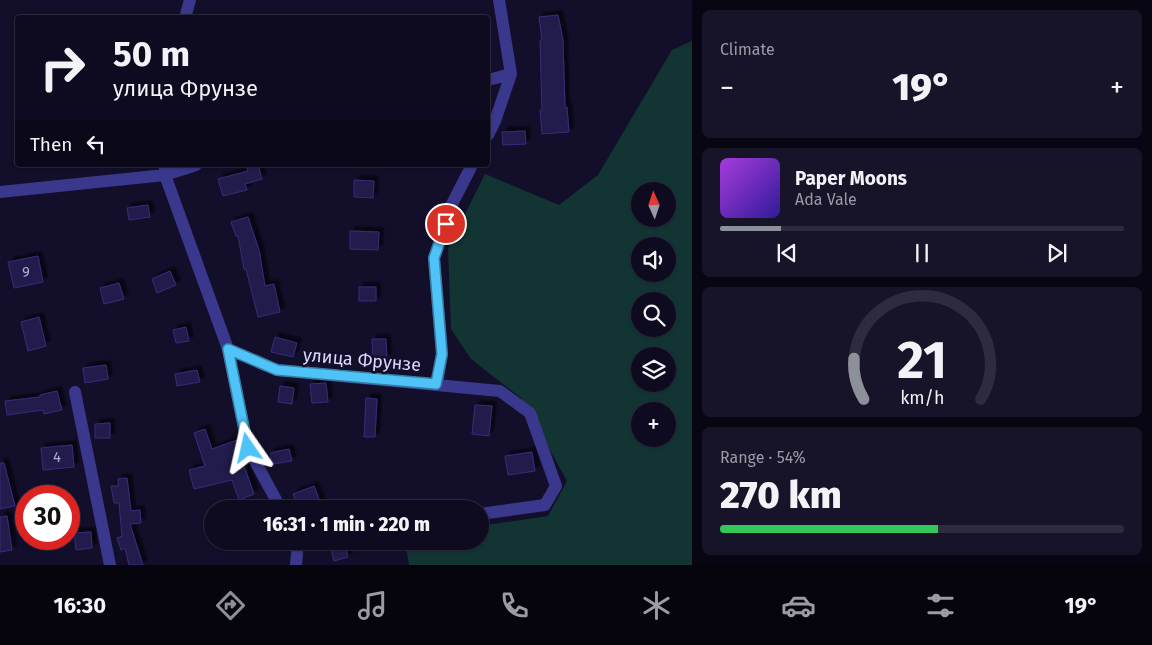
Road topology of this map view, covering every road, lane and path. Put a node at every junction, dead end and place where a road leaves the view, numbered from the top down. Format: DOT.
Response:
graph roads {
  1 [pos="190,0"];
  2 [pos="499,0"];
  3 [pos="186,15"];
  4 [pos="511,74"];
  5 [pos="490,79"];
  6 [pos="490,130"];
  7 [pos="184,167"];
  8 [pos="471,167"];
  9 [pos="165,170"];
  10 [pos="0,192"];
  11 [pos="228,349"];
  12 [pos="436,384"];
  13 [pos="75,392"];
  14 [pos="276,500"];
  15 [pos="489,513"];
  16 [pos="297,550"];
  17 [pos="110,565"];
  18 [pos="296,565"];
  1 -- 3 [label="street"];
  2 -- 4 [label="street"];
  4 -- 5 [label="street"];
  4 -- 6 [label="street"];
  7 -- 9 [label="street"];
  8 -- 12 [label="street, улица Фрунзе"];
  9 -- 10 [label="street"];
  9 -- 11 [label="street"];
  11 -- 12 [label="street, улица Фрунзе"];
  11 -- 14 [label="street"];
  12 -- 15 [label="street, улица Фрунзе"];
  13 -- 17 [label="street"];
  16 -- 18 [label="street"];
}
